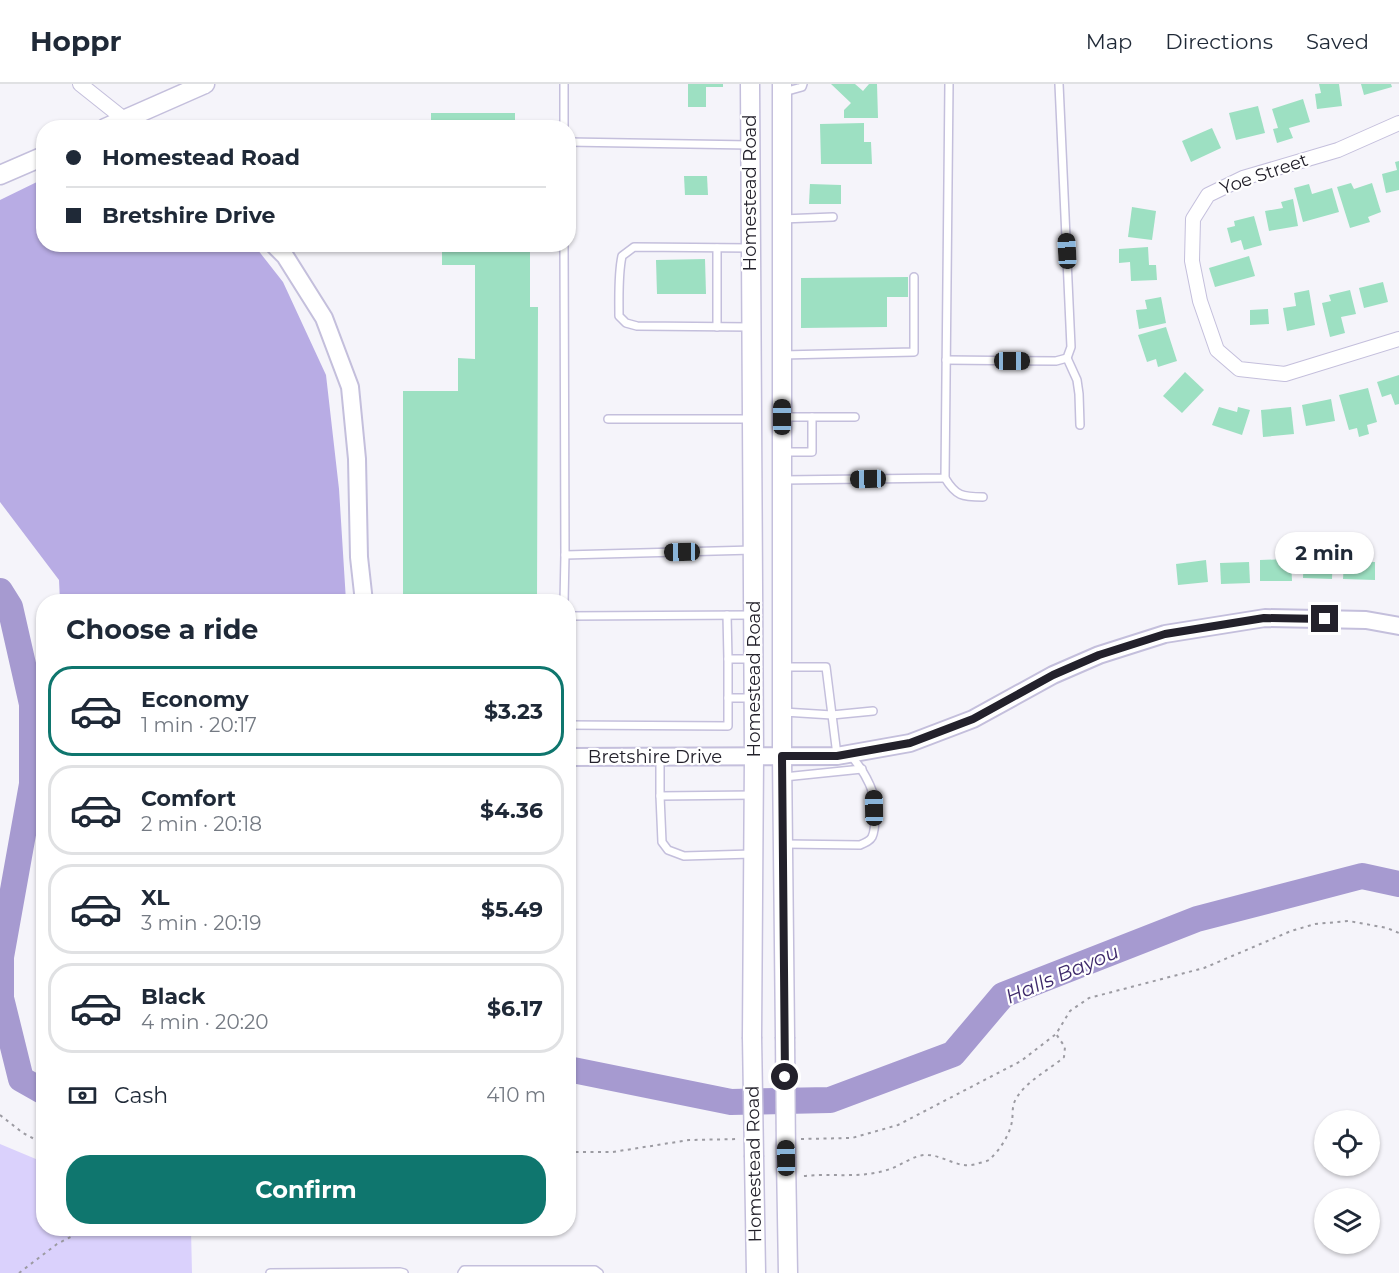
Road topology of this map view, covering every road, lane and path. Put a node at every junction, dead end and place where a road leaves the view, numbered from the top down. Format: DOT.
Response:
graph roads {
  1 [pos="80,84"];
  2 [pos="205,84"];
  3 [pos="564,84"];
  4 [pos="750,84"];
  5 [pos="803,84"];
  6 [pos="949,84"];
  7 [pos="1059,84"];
  8 [pos="782,88"];
  9 [pos="126,120"];
  10 [pos="136,120"];
  11 [pos="564,120"];
  12 [pos="1399,123"];
  13 [pos="576,142"];
  14 [pos="750,145"];
  15 [pos="36,160"];
  16 [pos="0,176"];
  17 [pos="833,217"];
  18 [pos="782,219"];
  19 [pos="717,248"];
  20 [pos="751,248"];
  21 [pos="281,252"];
  22 [pos="564,252"];
  23 [pos="914,277"];
  24 [pos="717,327"];
  25 [pos="751,327"];
  26 [pos="1399,339"];
  27 [pos="782,355"];
  28 [pos="1067,358"];
  29 [pos="946,360"];
  30 [pos="782,417"];
  31 [pos="812,417"];
  32 [pos="855,417"];
  33 [pos="608,419"];
  34 [pos="752,419"];
  35 [pos="1080,425"];
  36 [pos="782,452"];
  37 [pos="945,478"];
  38 [pos="782,480"];
  39 [pos="983,497"];
  40 [pos="782,543"];
  41 [pos="753,547"];
  42 [pos="565,555"];
  43 [pos="363,594"];
  44 [pos="564,594"];
  45 [pos="727,615"];
  46 [pos="753,615"];
  47 [pos="576,616"];
  48 [pos="1399,626"];
  49 [pos="728,659"];
  50 [pos="754,659"];
  51 [pos="782,667"];
  52 [pos="728,698"];
  53 [pos="754,698"];
  54 [pos="873,711"];
  55 [pos="782,712"];
  56 [pos="832,715"];
  57 [pos="576,725"];
  58 [pos="843,755"];
  59 [pos="754,756"];
  60 [pos="782,756"];
  61 [pos="576,757"];
  62 [pos="660,757"];
  63 [pos="862,769"];
  64 [pos="782,777"];
  65 [pos="660,795"];
  66 [pos="754,795"];
  67 [pos="783,844"];
  68 [pos="753,854"];
  69 [pos="1399,933"];
  70 [pos="752,991"];
  71 [pos="784,992"];
  72 [pos="1056,1034"];
  73 [pos="0,1115"];
  74 [pos="747,1139"];
  75 [pos="794,1139"];
  76 [pos="36,1140"];
  77 [pos="576,1152"];
  78 [pos="787,1177"];
  79 [pos="787,1207"];
  80 [pos="755,1210"];
  81 [pos="72,1236"];
  82 [pos="19,1273"];
  83 [pos="270,1273"];
  84 [pos="404,1273"];
  85 [pos="462,1273"];
  86 [pos="599,1273"];
  87 [pos="756,1273"];
  88 [pos="788,1273"];
  1 -- 9 [label="street"];
  2 -- 10 [label="main road"];
  3 -- 11 [label="lane"];
  4 -- 14 [label="main road, Homestead Road"];
  5 -- 8 [label="lane"];
  6 -- 29 [label="lane"];
  7 -- 28 [label="lane"];
  8 -- 18 [label="main road, Homestead Road"];
  12 -- 26 [label="street, Yoe Street"];
  13 -- 14 [label="lane"];
  14 -- 20 [label="main road, Homestead Road"];
  15 -- 16 [label="main road"];
  17 -- 18 [label="lane"];
  18 -- 27 [label="main road, Homestead Road"];
  19 -- 20 [label="lane"];
  19 -- 24 [label="lane"];
  19 -- 24 [label="lane"];
  20 -- 25 [label="main road, Homestead Road"];
  21 -- 43 [label="street"];
  22 -- 42 [label="lane"];
  23 -- 27 [label="lane"];
  24 -- 25 [label="lane"];
  25 -- 34 [label="main road, Homestead Road"];
  27 -- 30 [label="main road, Homestead Road"];
  28 -- 29 [label="lane"];
  28 -- 35 [label="lane"];
  29 -- 37 [label="lane"];
  30 -- 31 [label="lane"];
  30 -- 36 [label="main road, Homestead Road"];
  31 -- 32 [label="lane"];
  31 -- 36 [label="lane"];
  33 -- 34 [label="lane"];
  34 -- 41 [label="main road, Homestead Road"];
  36 -- 38 [label="main road, Homestead Road"];
  37 -- 38 [label="lane"];
  37 -- 39 [label="lane"];
  38 -- 40 [label="main road, Homestead Road"];
  40 -- 41 [label="main road"];
  40 -- 51 [label="main road, Homestead Road"];
  41 -- 42 [label="lane"];
  41 -- 46 [label="main road, Homestead Road"];
  42 -- 44 [label="lane"];
  45 -- 46 [label="lane"];
  45 -- 47 [label="lane"];
  45 -- 49 [label="lane"];
  46 -- 50 [label="main road, Homestead Road"];
  48 -- 58 [label="street, Bretshire Drive"];
  49 -- 50 [label="lane"];
  49 -- 52 [label="lane"];
  50 -- 53 [label="main road, Homestead Road"];
  51 -- 55 [label="main road, Homestead Road"];
  51 -- 56 [label="lane"];
  52 -- 53 [label="lane"];
  52 -- 57 [label="lane"];
  53 -- 59 [label="main road, Homestead Road"];
  54 -- 56 [label="lane"];
  55 -- 56 [label="lane"];
  55 -- 60 [label="main road, Homestead Road"];
  56 -- 58 [label="lane"];
  58 -- 60 [label="street, Bretshire Drive"];
  58 -- 63 [label="lane"];
  59 -- 60 [label="street, Bretshire Drive"];
  59 -- 62 [label="street, Bretshire Drive"];
  59 -- 66 [label="main road, Homestead Road"];
  60 -- 64 [label="main road, Homestead Road"];
  61 -- 62 [label="street, Bretshire Drive"];
  62 -- 65 [label="lane"];
  63 -- 64 [label="lane"];
  63 -- 67 [label="lane"];
  64 -- 67 [label="main road, Homestead Road"];
  65 -- 66 [label="lane"];
  65 -- 68 [label="lane"];
  66 -- 68 [label="main road, Homestead Road"];
  67 -- 71 [label="main road, Homestead Road"];
  68 -- 70 [label="main road, Homestead Road"];
  69 -- 72 [label="path"];
  70 -- 71 [label="main road"];
  70 -- 80 [label="main road, Homestead Road, bridge"];
  71 -- 78 [label="main road, Homestead Road, bridge"];
  72 -- 75 [label="path"];
  72 -- 78 [label="path"];
  73 -- 76 [label="path"];
  74 -- 77 [label="path"];
  78 -- 79 [label="main road, Homestead Road"];
  79 -- 80 [label="main road"];
  79 -- 88 [label="main road, Homestead Road"];
  80 -- 87 [label="main road, Homestead Road"];
  81 -- 82 [label="path"];
  83 -- 84 [label="lane"];
  85 -- 86 [label="lane"];
}
